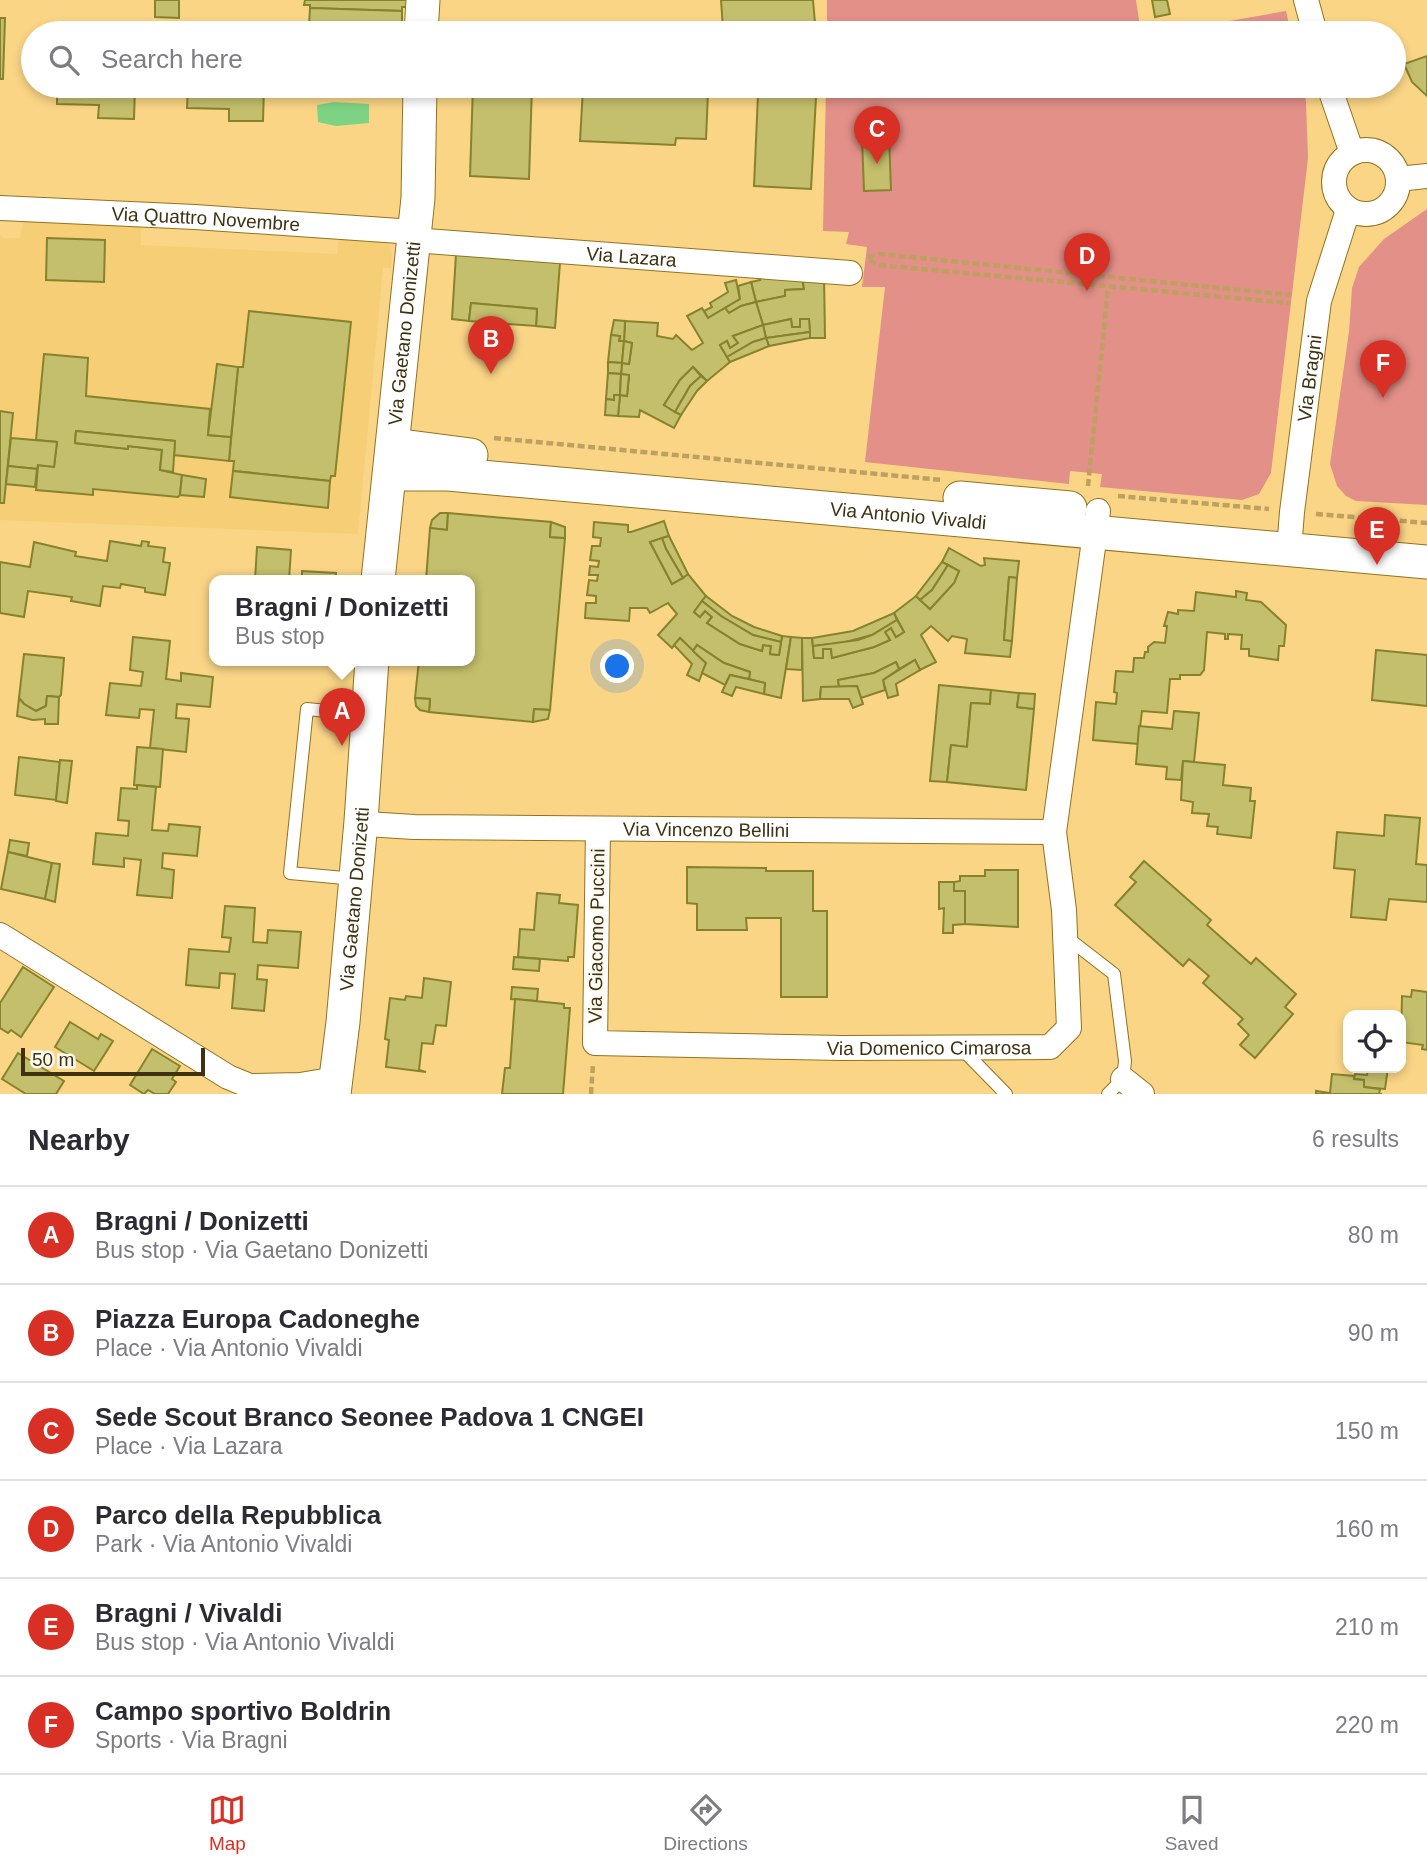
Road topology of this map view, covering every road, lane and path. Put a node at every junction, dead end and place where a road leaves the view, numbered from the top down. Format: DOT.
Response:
graph roads {
  1 [pos="423,0"];
  2 [pos="1306,0"];
  3 [pos="422,21"];
  4 [pos="1312,21"];
  5 [pos="420,98"];
  6 [pos="1333,98"];
  7 [pos="1352,153"];
  8 [pos="1427,176"];
  9 [pos="1398,178"];
  10 [pos="0,208"];
  11 [pos="1348,210"];
  12 [pos="414,236"];
  13 [pos="850,273"];
  14 [pos="1108,288"];
  15 [pos="1290,296"];
  16 [pos="1289,303"];
  17 [pos="492,438"];
  18 [pos="392,459"];
  19 [pos="948,480"];
  20 [pos="1099,508"];
  21 [pos="1259,508"];
  22 [pos="1331,516"];
  23 [pos="1427,523"];
  24 [pos="1290,539"];
  25 [pos="1427,541"];
  26 [pos="1427,562"];
  27 [pos="378,575"];
  28 [pos="372,666"];
  29 [pos="368,715"];
  30 [pos="361,821"];
  31 [pos="598,829"];
  32 [pos="1054,832"];
  33 [pos="355,880"];
  34 [pos="0,934"];
  35 [pos="1065,936"];
  36 [pos="595,1043"];
  37 [pos="961,1048"];
  38 [pos="335,1087"];
  39 [pos="1124,1089"];
  40 [pos="256,1090"];
  41 [pos="1006,1094"];
  1 -- 3 [label="street"];
  2 -- 4 [label="street"];
  5 -- 12 [label="street, Via Gaetano Donizetti"];
  6 -- 7 [label="street"];
  7 -- 9 [label="street"];
  7 -- 11 [label="street"];
  8 -- 9 [label="street"];
  9 -- 11 [label="street"];
  10 -- 12 [label="street, Via Quattro Novembre"];
  11 -- 24 [label="street, Via Bragni"];
  12 -- 13 [label="street, Via Lazara"];
  12 -- 18 [label="street, Via Gaetano Donizetti"];
  14 -- 15 [label="path"];
  14 -- 16 [label="path"];
  14 -- 20 [label="path"];
  17 -- 19 [label="path"];
  18 -- 20 [label="street, Via Antonio Vivaldi"];
  18 -- 27 [label="street, Via Gaetano Donizetti"];
  20 -- 21 [label="path"];
  20 -- 24 [label="street, Via Antonio Vivaldi"];
  20 -- 32 [label="street, Via Domenico Cimarosa"];
  22 -- 23 [label="path"];
  24 -- 25 [label="street, Via Antonio Vivaldi"];
  24 -- 26 [label="street, Via Antonio Vivaldi"];
  28 -- 29 [label="street, Via Gaetano Donizetti"];
  29 -- 30 [label="street, Via Gaetano Donizetti"];
  29 -- 33 [label="lane"];
  30 -- 31 [label="street, Via Vincenzo Bellini"];
  30 -- 33 [label="street, Via Gaetano Donizetti"];
  31 -- 32 [label="street, Via Vincenzo Bellini"];
  31 -- 36 [label="street, Via Giacomo Puccini"];
  32 -- 35 [label="street, Via Domenico Cimarosa"];
  33 -- 38 [label="street, Via Gaetano Donizetti"];
  34 -- 40 [label="street"];
  35 -- 37 [label="street, Via Domenico Cimarosa"];
  35 -- 39 [label="lane"];
  36 -- 37 [label="street, Via Domenico Cimarosa"];
  37 -- 41 [label="lane"];
  38 -- 40 [label="street"];
}
